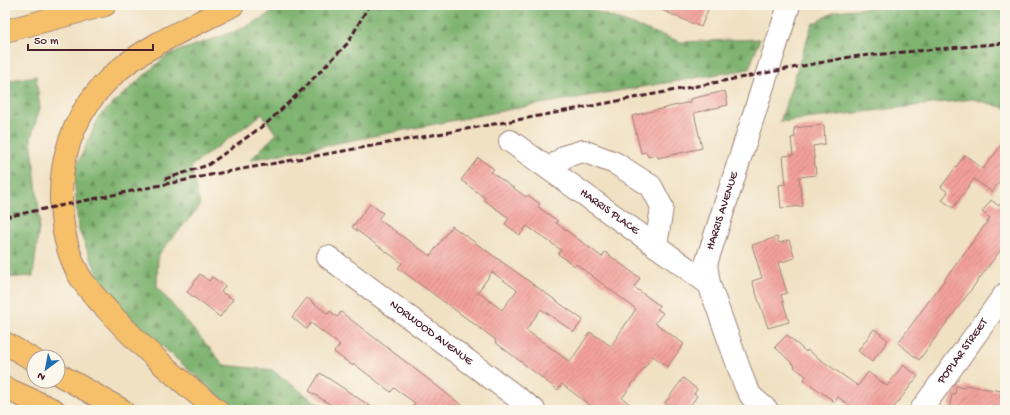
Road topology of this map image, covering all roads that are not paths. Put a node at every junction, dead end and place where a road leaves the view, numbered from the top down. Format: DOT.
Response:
graph roads {
  1 [pos="105,5"];
  2 [pos="233,5"];
  3 [pos="789,5"];
  4 [pos="5,31"];
  5 [pos="510,141"];
  6 [pos="549,169"];
  7 [pos="656,246"];
  8 [pos="328,257"];
  9 [pos="709,284"];
  10 [pos="1005,294"];
  11 [pos="5,343"];
  12 [pos="26,355"];
  13 [pos="5,359"];
  14 [pos="26,368"];
  15 [pos="66,378"];
  16 [pos="66,385"];
  17 [pos="5,388"];
  18 [pos="119,408"];
  19 [pos="54,410"];
  20 [pos="217,410"];
  21 [pos="534,410"];
  22 [pos="767,410"];
  23 [pos="920,410"];
  1 -- 4 [label="highway"];
  2 -- 20 [label="highway"];
  3 -- 9 [label="street, HARRIS AVENUE"];
  5 -- 6 [label="street, HARRIS PLACE"];
  6 -- 7 [label="street, HARRIS PLACE"];
  6 -- 7 [label="street"];
  7 -- 9 [label="street, HARRIS PLACE"];
  8 -- 21 [label="street, NORWOOD AVENUE"];
  9 -- 22 [label="street, HARRIS AVENUE"];
  10 -- 23 [label="street, POPLAR STREET"];
  11 -- 12 [label="highway"];
  13 -- 14 [label="highway"];
  15 -- 18 [label="highway"];
  16 -- 18 [label="highway"];
  17 -- 19 [label="highway"];
}
